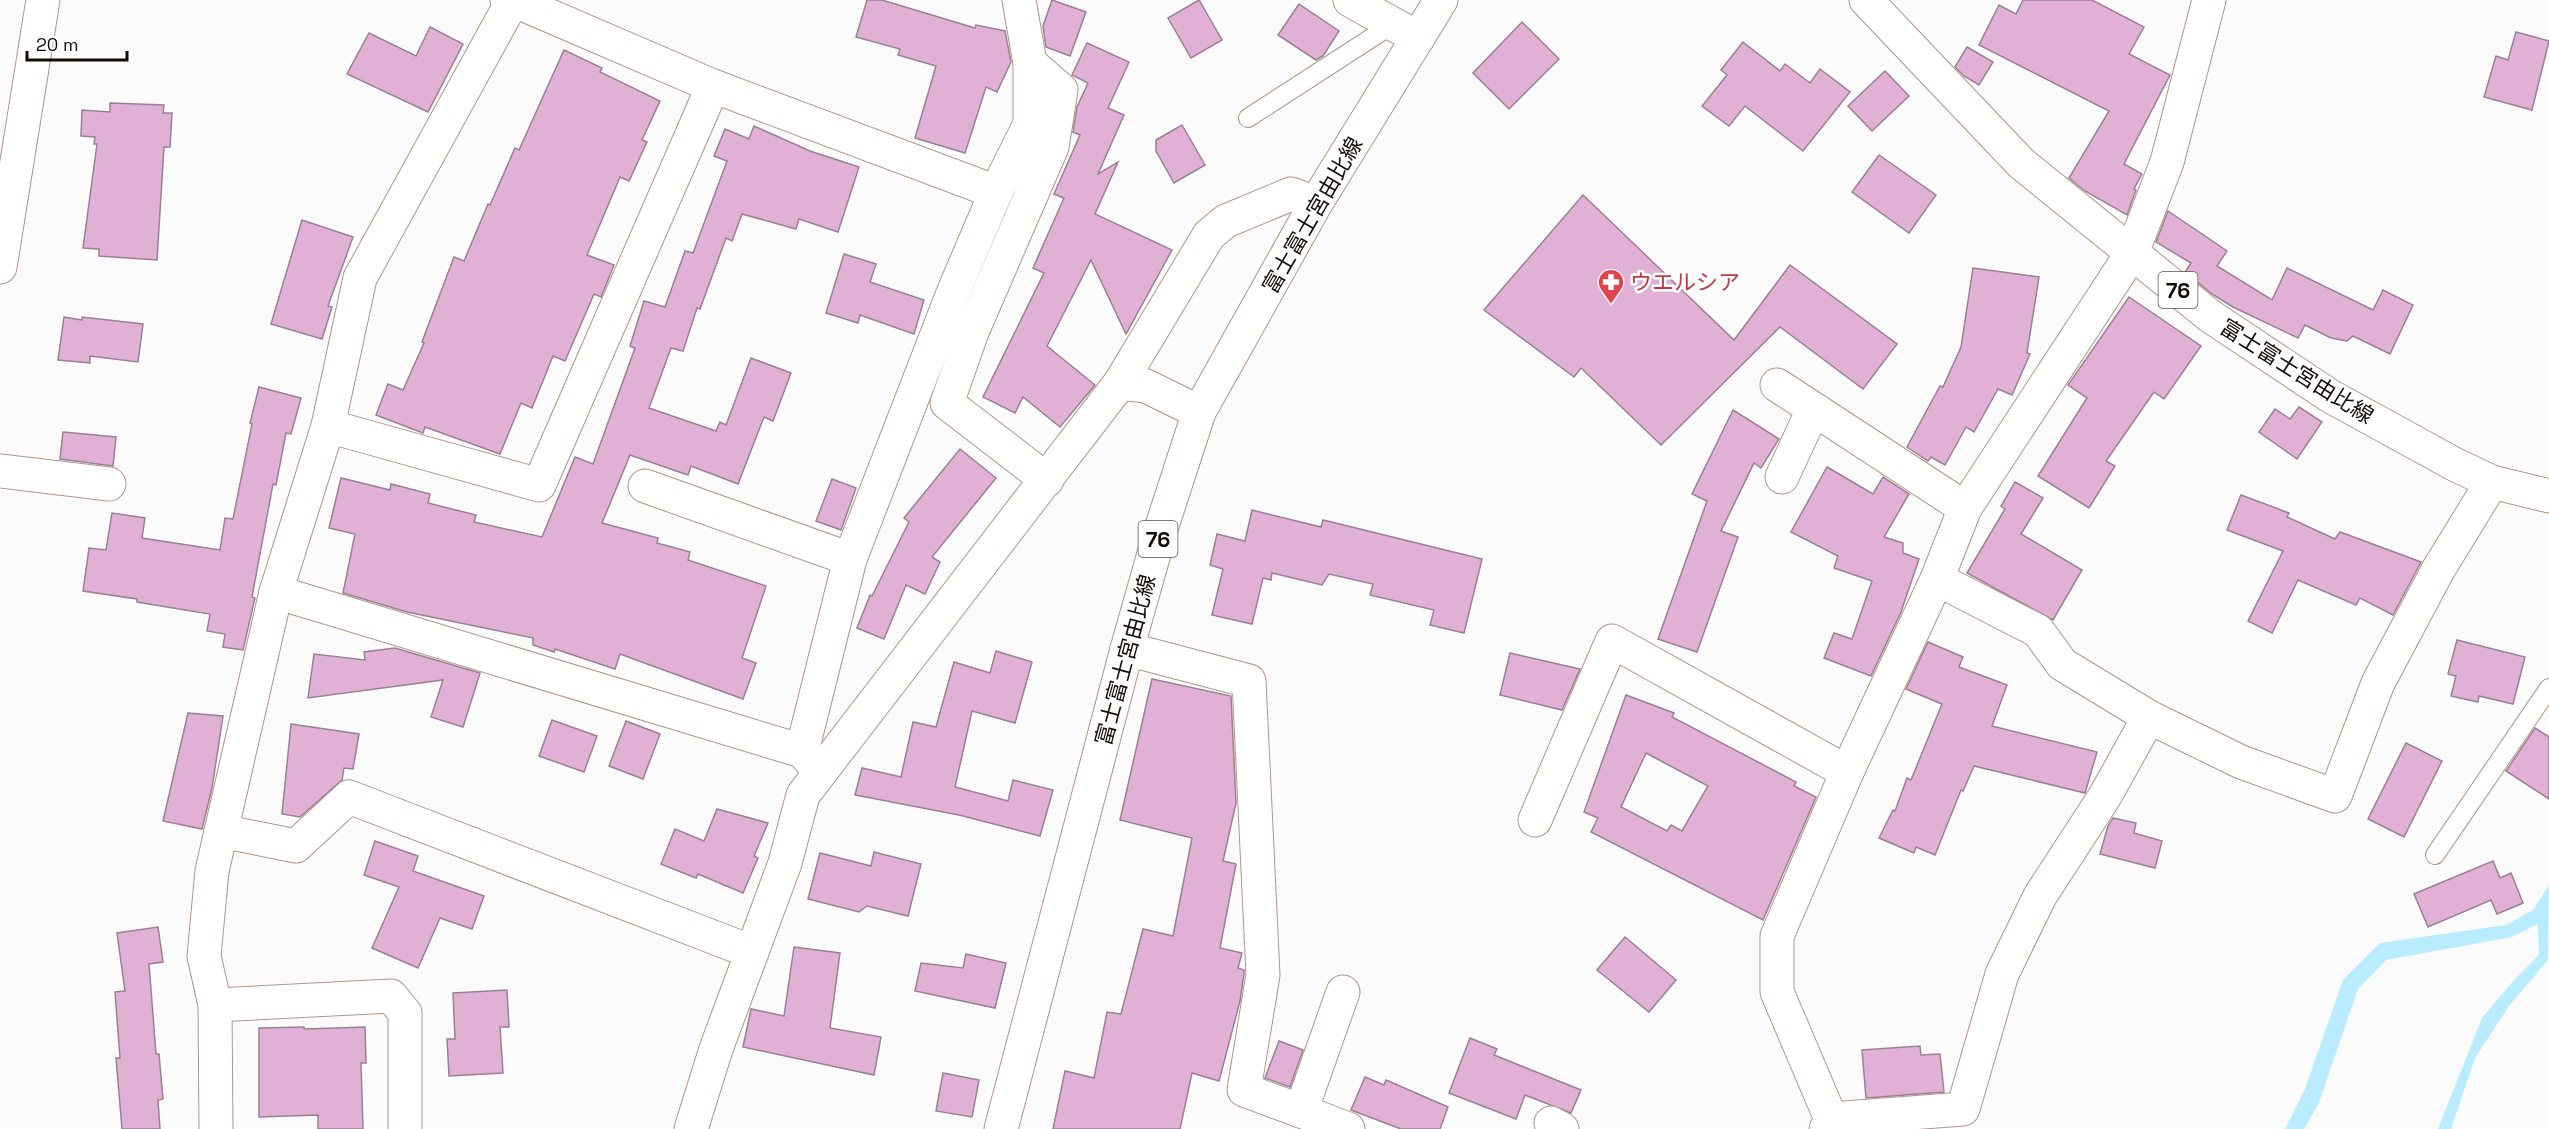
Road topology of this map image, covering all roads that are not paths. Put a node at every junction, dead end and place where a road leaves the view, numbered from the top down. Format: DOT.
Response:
graph roads {
  1 [pos="43,0"];
  2 [pos="507,0"];
  3 [pos="513,0"];
  4 [pos="1019,0"];
  5 [pos="1350,0"];
  6 [pos="1441,0"];
  7 [pos="1866,0"];
  8 [pos="2209,0"];
  9 [pos="1406,31"];
  10 [pos="1030,63"];
  11 [pos="713,86"];
  12 [pos="1248,118"];
  13 [pos="996,192"];
  14 [pos="1316,203"];
  15 [pos="2132,253"];
  16 [pos="0,267"];
  17 [pos="1120,383"];
  18 [pos="1777,385"];
  19 [pos="1813,410"];
  20 [pos="1199,412"];
  21 [pos="328,426"];
  22 [pos="0,471"];
  23 [pos="1782,477"];
  24 [pos="1047,480"];
  25 [pos="2492,482"];
  26 [pos="109,484"];
  27 [pos="645,486"];
  28 [pos="2548,493"];
  29 [pos="1965,508"];
  30 [pos="850,559"];
  31 [pos="1937,579"];
  32 [pos="276,592"];
  33 [pos="1127,649"];
  34 [pos="2549,688"];
  35 [pos="2149,717"];
  36 [pos="811,762"];
  37 [pos="1847,772"];
  38 [pos="1535,820"];
  39 [pos="221,831"];
  40 [pos="2435,855"];
  41 [pos="752,952"];
  42 [pos="1343,992"];
  43 [pos="215,1005"];
  44 [pos="1301,1111"];
  45 [pos="1828,1124"];
  46 [pos="216,1129"];
  47 [pos="405,1129"];
  48 [pos="691,1129"];
  49 [pos="1001,1129"];
  50 [pos="1348,1129"];
  1 -- 16 [label="street"];
  2 -- 3 [label="street"];
  3 -- 11 [label="street"];
  3 -- 21 [label="street"];
  4 -- 10 [label="street"];
  5 -- 9 [label="street"];
  6 -- 9 [label="street, 富士富士宮由比線 / 76"];
  7 -- 15 [label="street, 富士富士宮由比線 / 76"];
  8 -- 15 [label="street"];
  9 -- 12 [label="lane"];
  9 -- 14 [label="street, 富士富士宮由比線 / 76"];
  10 -- 13 [label="street"];
  10 -- 24 [label="street"];
  11 -- 13 [label="street"];
  11 -- 21 [label="street"];
  13 -- 30 [label="street"];
  14 -- 17 [label="street"];
  14 -- 20 [label="street, 富士富士宮由比線 / 76"];
  15 -- 25 [label="street, 富士富士宮由比線 / 76"];
  15 -- 29 [label="street"];
  17 -- 20 [label="street"];
  17 -- 24 [label="street"];
  18 -- 19 [label="street"];
  19 -- 23 [label="street"];
  19 -- 29 [label="street"];
  20 -- 33 [label="street, 富士富士宮由比線 / 76"];
  21 -- 32 [label="street"];
  22 -- 26 [label="street"];
  24 -- 36 [label="street"];
  25 -- 28 [label="street, 富士富士宮由比線 / 76"];
  25 -- 35 [label="street"];
  27 -- 30 [label="street"];
  29 -- 31 [label="street"];
  30 -- 36 [label="street"];
  31 -- 35 [label="street"];
  31 -- 37 [label="street"];
  32 -- 36 [label="street"];
  32 -- 39 [label="street"];
  33 -- 44 [label="street"];
  33 -- 49 [label="street, 富士富士宮由比線 / 76"];
  34 -- 40 [label="lane"];
  35 -- 45 [label="street"];
  36 -- 41 [label="street"];
  37 -- 38 [label="street"];
  37 -- 45 [label="street"];
  39 -- 41 [label="street"];
  39 -- 43 [label="street"];
  41 -- 48 [label="street"];
  42 -- 44 [label="street"];
  43 -- 46 [label="street"];
  43 -- 47 [label="street"];
  44 -- 50 [label="street"];
}
